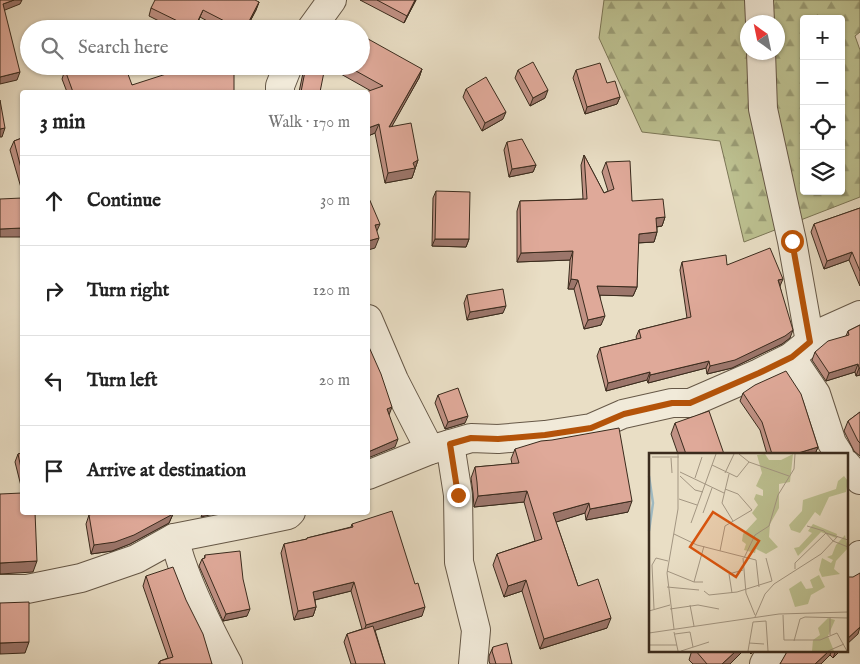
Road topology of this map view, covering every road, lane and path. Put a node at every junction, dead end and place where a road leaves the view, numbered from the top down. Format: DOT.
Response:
graph roads {
  1 [pos="332,0"];
  2 [pos="759,0"];
  3 [pos="760,15"];
  4 [pos="318,20"];
  5 [pos="761,60"];
  6 [pos="284,75"];
  7 [pos="280,90"];
  8 [pos="860,315"];
  9 [pos="370,324"];
  10 [pos="801,349"];
  11 [pos="440,447"];
  12 [pos="838,453"];
  13 [pos="848,466"];
  14 [pos="370,474"];
  15 [pos="860,480"];
  16 [pos="284,515"];
  17 [pos="174,538"];
  18 [pos="860,555"];
  19 [pos="848,568"];
  20 [pos="0,589"];
  21 [pos="771,652"];
  22 [pos="228,664"];
  23 [pos="473,664"];
  24 [pos="764,664"];
  1 -- 4 [label="street"];
  2 -- 3 [label="street"];
  5 -- 10 [label="street"];
  6 -- 7 [label="street"];
  8 -- 10 [label="street"];
  9 -- 11 [label="street"];
  10 -- 11 [label="street"];
  10 -- 12 [label="street"];
  11 -- 14 [label="street"];
  11 -- 23 [label="street"];
  13 -- 15 [label="street"];
  16 -- 17 [label="street"];
  17 -- 20 [label="street"];
  17 -- 22 [label="street"];
  18 -- 19 [label="street"];
  21 -- 24 [label="street"];
}
